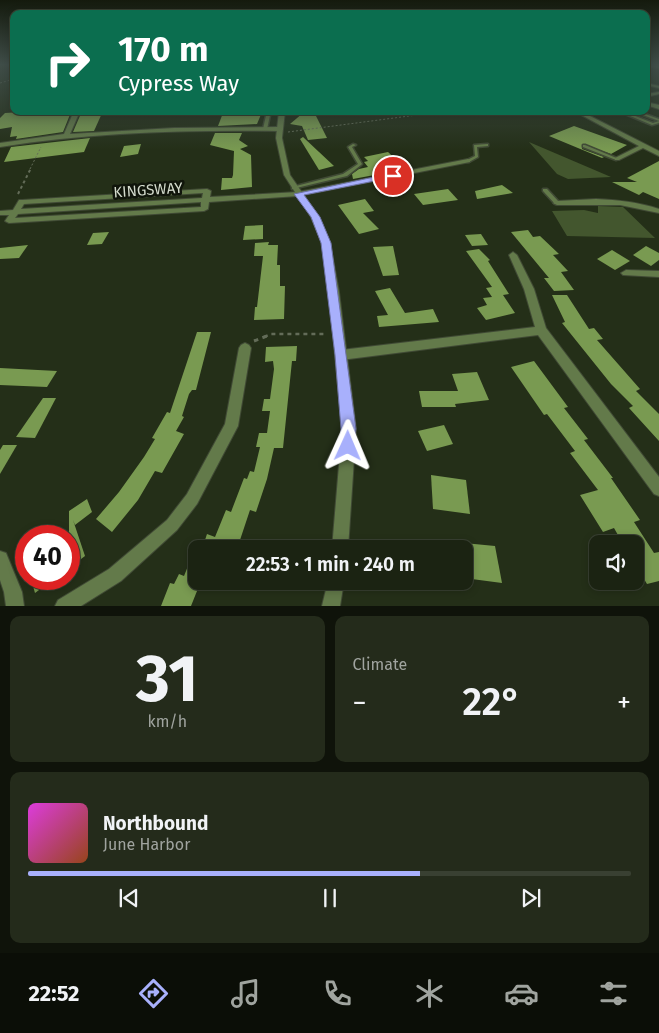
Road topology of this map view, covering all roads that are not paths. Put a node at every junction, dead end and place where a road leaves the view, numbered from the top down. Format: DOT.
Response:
graph roads {
  1 [pos="75,115"];
  2 [pos="268,115"];
  3 [pos="281,115"];
  4 [pos="589,115"];
  5 [pos="629,115"];
  6 [pos="643,115"];
  7 [pos="586,116"];
  8 [pos="659,121"];
  9 [pos="265,128"];
  10 [pos="279,131"];
  11 [pos="66,136"];
  12 [pos="0,145"];
  13 [pos="354,145"];
  14 [pos="487,145"];
  15 [pos="584,146"];
  16 [pos="643,146"];
  17 [pos="659,154"];
  18 [pos="617,159"];
  19 [pos="468,161"];
  20 [pos="545,190"];
  21 [pos="296,191"];
  22 [pos="206,200"];
  23 [pos="557,203"];
  24 [pos="659,210"];
  25 [pos="15,212"];
  26 [pos="0,213"];
  27 [pos="513,255"];
  28 [pos="626,273"];
  29 [pos="659,274"];
  30 [pos="541,330"];
  31 [pos="245,348"];
  32 [pos="341,355"];
  33 [pos="659,490"];
  34 [pos="341,540"];
  35 [pos="0,559"];
  36 [pos="334,590"];
  37 [pos="15,606"];
  38 [pos="64,606"];
  39 [pos="331,606"];
  1 -- 11 [label="street"];
  2 -- 9 [label="lane"];
  3 -- 10 [label="street"];
  4 -- 7 [label="street"];
  5 -- 8 [label="lane"];
  6 -- 8 [label="lane"];
  7 -- 16 [label="street"];
  9 -- 10 [label="street"];
  9 -- 11 [label="street"];
  10 -- 21 [label="street"];
  11 -- 12 [label="street"];
  13 -- 21 [label="lane"];
  14 -- 19 [label="lane"];
  15 -- 18 [label="lane"];
  16 -- 17 [label="street"];
  16 -- 18 [label="street"];
  19 -- 21 [label="street, KINGSWAY"];
  20 -- 23 [label="lane"];
  21 -- 22 [label="street, KINGSWAY"];
  21 -- 32 [label="street"];
  22 -- 25 [label="street"];
  22 -- 25 [label="street"];
  23 -- 24 [label="street"];
  25 -- 26 [label="street"];
  27 -- 30 [label="street"];
  28 -- 29 [label="street"];
  30 -- 32 [label="street"];
  30 -- 33 [label="street"];
  31 -- 38 [label="street"];
  32 -- 34 [label="street"];
  35 -- 37 [label="street"];
  36 -- 39 [label="street"];
}
